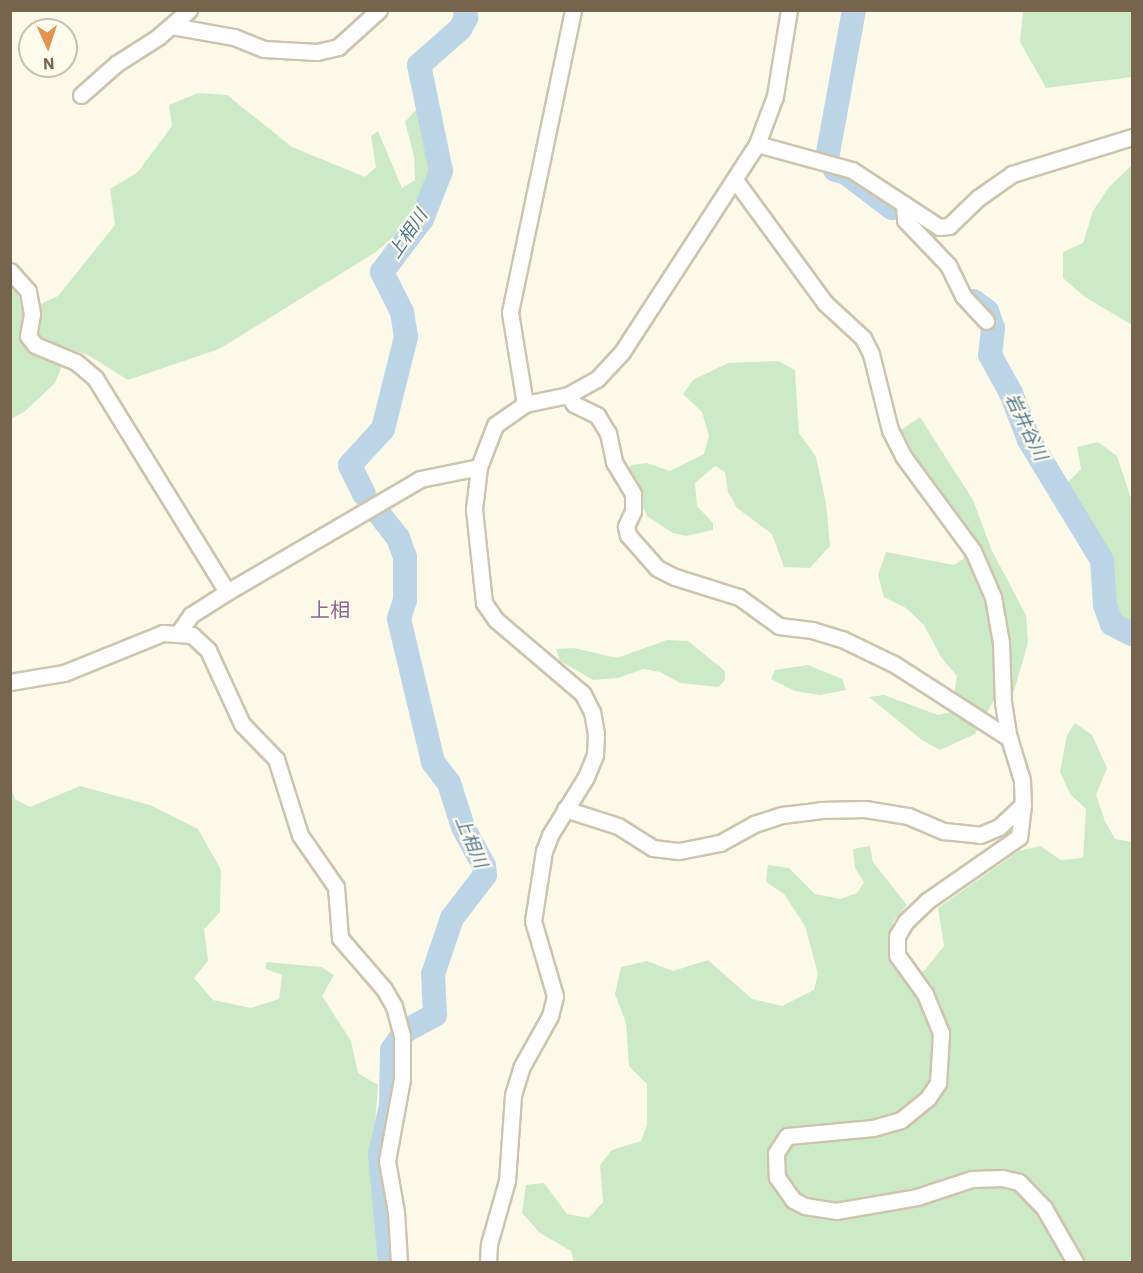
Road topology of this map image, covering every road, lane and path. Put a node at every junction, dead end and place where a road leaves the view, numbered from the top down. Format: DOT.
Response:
graph roads {
  1 [pos="189,10"];
  2 [pos="379,10"];
  3 [pos="573,10"];
  4 [pos="789,10"];
  5 [pos="172,26"];
  6 [pos="81,95"];
  7 [pos="1132,137"];
  8 [pos="757,144"];
  9 [pos="735,180"];
  10 [pos="904,204"];
  11 [pos="10,271"];
  12 [pos="986,321"];
  13 [pos="568,395"];
  14 [pos="525,404"];
  15 [pos="479,466"];
  16 [pos="227,592"];
  17 [pos="179,632"];
  18 [pos="10,682"];
  19 [pos="1009,738"];
  20 [pos="1023,805"];
  21 [pos="565,809"];
  22 [pos="399,1263"];
  23 [pos="488,1263"];
  24 [pos="1075,1263"];
  1 -- 5 [label="street"];
  2 -- 5 [label="street"];
  3 -- 14 [label="street"];
  4 -- 8 [label="street"];
  5 -- 6 [label="street"];
  7 -- 10 [label="street"];
  8 -- 9 [label="street"];
  8 -- 10 [label="street"];
  9 -- 13 [label="street"];
  9 -- 19 [label="street"];
  10 -- 12 [label="street"];
  11 -- 16 [label="street"];
  13 -- 14 [label="street"];
  13 -- 19 [label="street"];
  14 -- 15 [label="street"];
  15 -- 16 [label="street"];
  15 -- 21 [label="street"];
  16 -- 17 [label="street"];
  17 -- 18 [label="street"];
  17 -- 22 [label="street"];
  19 -- 20 [label="street"];
  20 -- 21 [label="street"];
  20 -- 24 [label="street"];
  21 -- 23 [label="street"];
}
